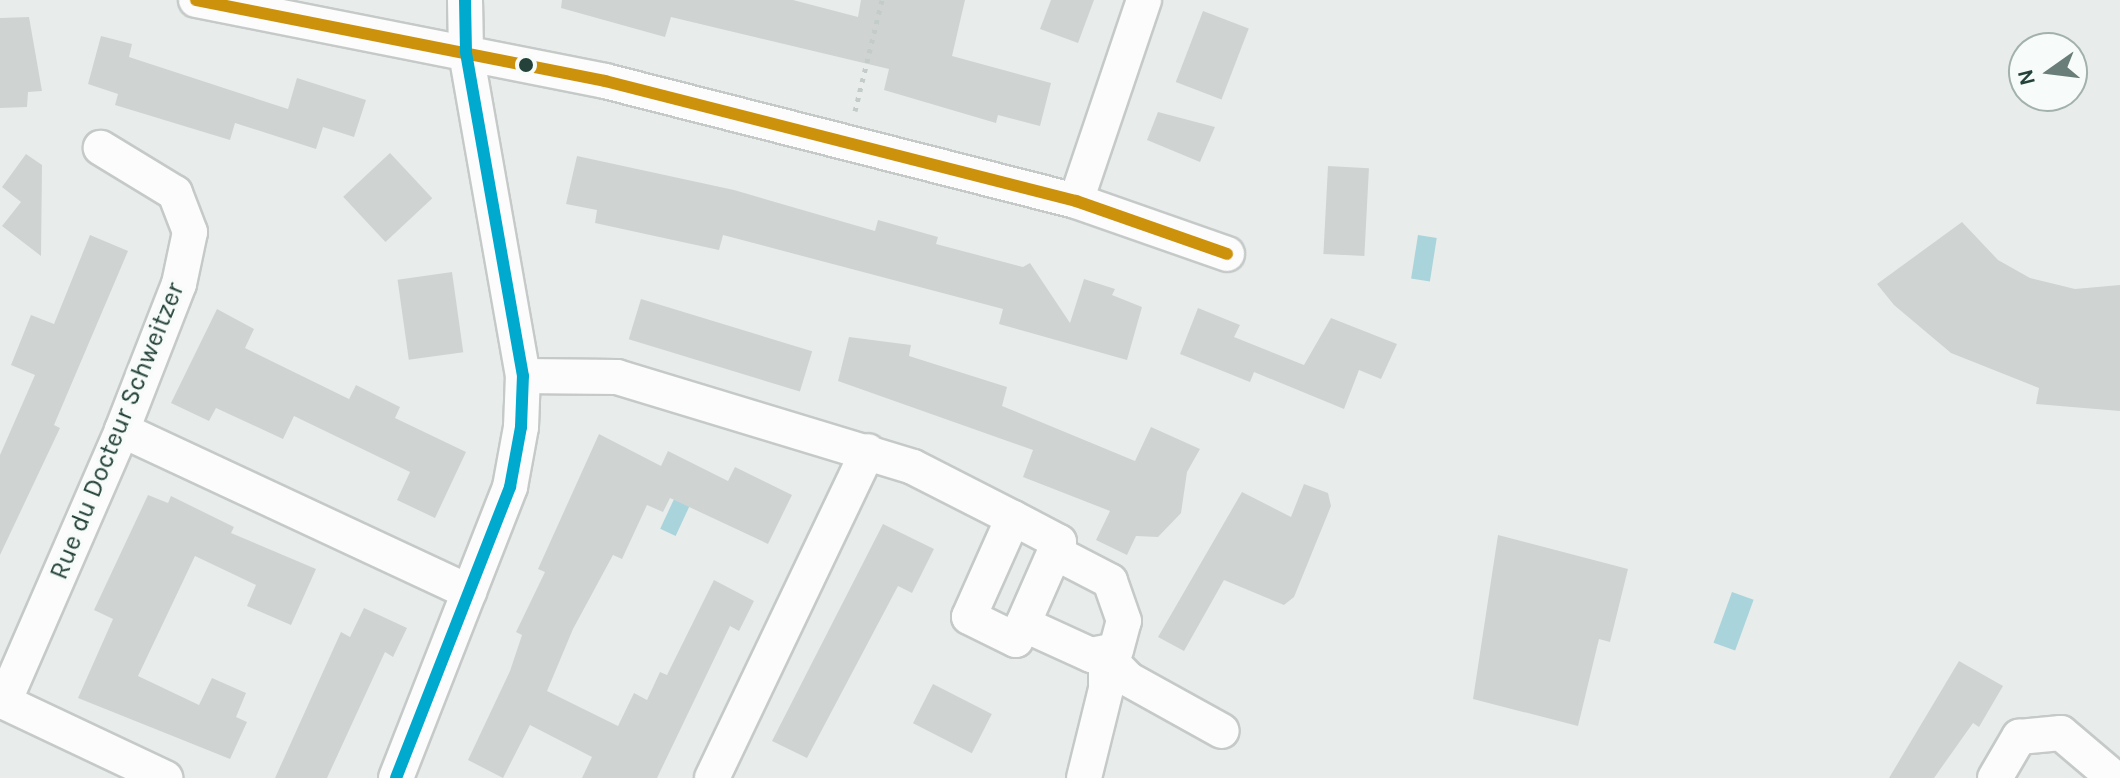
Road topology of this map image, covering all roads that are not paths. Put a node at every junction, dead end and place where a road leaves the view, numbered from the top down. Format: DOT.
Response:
graph roads {
  1 [pos="196,0"];
  2 [pos="465,0"];
  3 [pos="1144,0"];
  4 [pos="466,52"];
  5 [pos="101,148"];
  6 [pos="1076,201"];
  7 [pos="1227,254"];
  8 [pos="523,376"];
  9 [pos="122,430"];
  10 [pos="868,451"];
  11 [pos="1013,518"];
  12 [pos="1054,552"];
  13 [pos="469,592"];
  14 [pos="1023,624"];
  15 [pos="1106,656"];
  16 [pos="2,701"];
  17 [pos="1222,731"];
  18 [pos="722,774"];
  19 [pos="165,778"];
  20 [pos="396,778"];
  21 [pos="1084,778"];
  22 [pos="1995,778"];
  23 [pos="2114,778"];
  1 -- 4 [label="street"];
  2 -- 4 [label="street"];
  3 -- 6 [label="street"];
  4 -- 6 [label="street"];
  4 -- 8 [label="street"];
  5 -- 9 [label="street, Rue du Docteur Schweitzer"];
  6 -- 7 [label="street"];
  8 -- 10 [label="street"];
  8 -- 13 [label="street"];
  9 -- 13 [label="street"];
  9 -- 16 [label="street, Rue du Docteur Schweitzer"];
  10 -- 11 [label="street"];
  10 -- 18 [label="street"];
  11 -- 12 [label="street"];
  11 -- 14 [label="street"];
  12 -- 14 [label="street"];
  12 -- 15 [label="street"];
  13 -- 20 [label="street"];
  14 -- 15 [label="street"];
  15 -- 17 [label="street"];
  15 -- 21 [label="street"];
  16 -- 19 [label="street"];
  22 -- 23 [label="street"];
}
